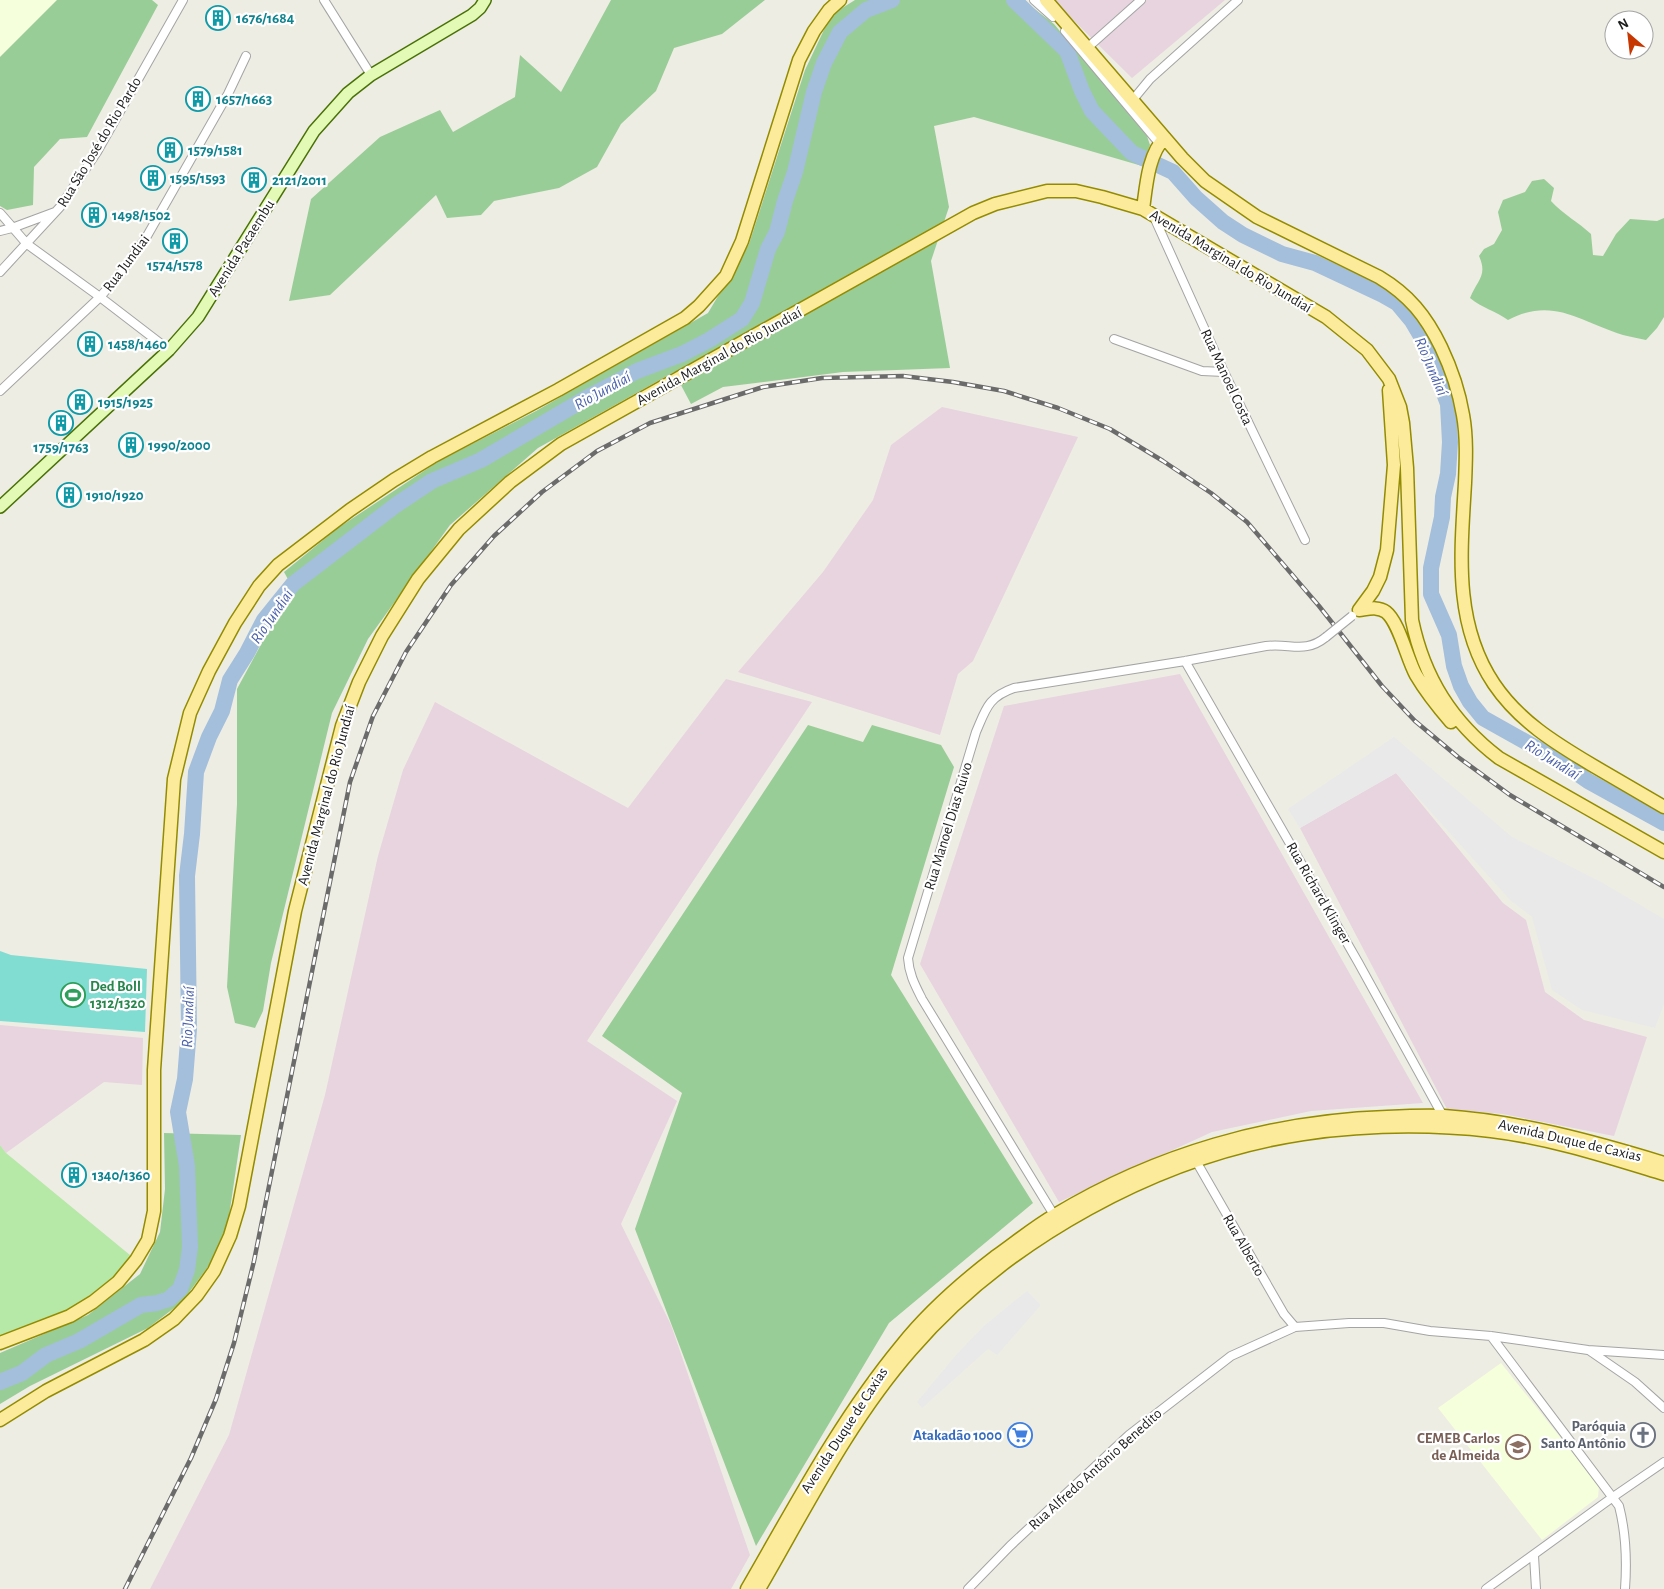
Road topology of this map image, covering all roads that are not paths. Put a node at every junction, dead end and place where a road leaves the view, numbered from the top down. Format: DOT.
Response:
graph roads {
  1 [pos="183,0"];
  2 [pos="324,0"];
  3 [pos="485,0"];
  4 [pos="840,0"];
  5 [pos="1034,0"];
  6 [pos="1046,0"];
  7 [pos="1141,0"];
  8 [pos="1238,0"];
  9 [pos="1085,50"];
  10 [pos="246,56"];
  11 [pos="371,75"];
  12 [pos="1130,103"];
  13 [pos="1160,144"];
  14 [pos="58,211"];
  15 [pos="1148,211"];
  16 [pos="0,213"];
  17 [pos="12,228"];
  18 [pos="0,231"];
  19 [pos="27,244"];
  20 [pos="0,272"];
  21 [pos="100,297"];
  22 [pos="1114,339"];
  23 [pos="169,350"];
  24 [pos="1224,372"];
  25 [pos="1389,379"];
  26 [pos="0,391"];
  27 [pos="0,507"];
  28 [pos="1305,540"];
  29 [pos="1356,613"];
  30 [pos="1185,661"];
  31 [pos="1484,746"];
  32 [pos="1664,806"];
  33 [pos="1664,852"];
  34 [pos="1444,1122"];
  35 [pos="1196,1161"];
  36 [pos="1664,1163"];
  37 [pos="1664,1174"];
  38 [pos="1054,1215"];
  39 [pos="1295,1327"];
  40 [pos="1491,1336"];
  41 [pos="0,1343"];
  42 [pos="1588,1350"];
  43 [pos="1664,1355"];
  44 [pos="1664,1408"];
  45 [pos="0,1420"];
  46 [pos="1664,1462"];
  47 [pos="1613,1497"];
  48 [pos="1534,1556"];
  49 [pos="748,1589"];
  50 [pos="759,1589"];
  51 [pos="968,1589"];
  52 [pos="1486,1589"];
  53 [pos="1536,1589"];
  54 [pos="1624,1589"];
  1 -- 14 [label="street, Rua São José do Rio Pardo"];
  2 -- 11 [label="street"];
  3 -- 11 [label="main road, Avenida Pacaembu"];
  4 -- 41 [label="main road"];
  5 -- 9 [label="street"];
  6 -- 9 [label="main road"];
  7 -- 9 [label="street"];
  8 -- 12 [label="street"];
  9 -- 12 [label="main road"];
  10 -- 21 [label="street, Rua Jundiai"];
  11 -- 23 [label="main road, Avenida Pacaembu"];
  12 -- 13 [label="main road"];
  13 -- 15 [label="main road"];
  13 -- 32 [label="main road"];
  14 -- 17 [label="street"];
  14 -- 19 [label="street, Rua São José do Rio Pardo"];
  15 -- 24 [label="street, Rua Manoel Costa"];
  15 -- 25 [label="main road, Avenida Marginal do Rio Jundiaí"];
  15 -- 45 [label="main road, Avenida Marginal do Rio Jundiaí"];
  16 -- 17 [label="street"];
  17 -- 18 [label="street"];
  17 -- 19 [label="street"];
  19 -- 20 [label="street, Rua São José do Rio Pardo"];
  19 -- 21 [label="street"];
  21 -- 23 [label="street"];
  21 -- 26 [label="street, Rua Jundiai"];
  22 -- 24 [label="street"];
  23 -- 27 [label="main road, Avenida Pacaembu"];
  24 -- 28 [label="street, Rua Manoel Costa"];
  25 -- 29 [label="main road"];
  25 -- 31 [label="main road, Avenida Marginal do Rio Jundiaí"];
  29 -- 30 [label="street, Rua Manoel Dias Ruivo, bridge"];
  29 -- 31 [label="main road"];
  30 -- 34 [label="street, Rua Richard Klinger"];
  30 -- 38 [label="street, Rua Manoel Dias Ruivo"];
  31 -- 33 [label="main road, Avenida Marginal do Rio Jundiaí"];
  34 -- 35 [label="main road, Avenida Duque de Caxias"];
  34 -- 36 [label="main road, Avenida Duque de Caxias"];
  34 -- 37 [label="main road, Avenida Duque de Caxias"];
  34 -- 38 [label="main road, Avenida Duque de Caxias"];
  35 -- 39 [label="street, Rua Alberto"];
  35 -- 50 [label="main road, Avenida Duque de Caxias"];
  38 -- 49 [label="main road, Avenida Duque de Caxias"];
  39 -- 40 [label="street, Rua Alfredo Antônio Benedito"];
  39 -- 51 [label="street, Rua Alfredo Antônio Benedito"];
  40 -- 42 [label="street, Rua Alfredo Antônio Benedito"];
  40 -- 47 [label="street"];
  42 -- 43 [label="street"];
  42 -- 44 [label="street"];
  46 -- 47 [label="street"];
  47 -- 48 [label="street"];
  47 -- 54 [label="street"];
  48 -- 52 [label="street"];
  48 -- 53 [label="street"];
}
